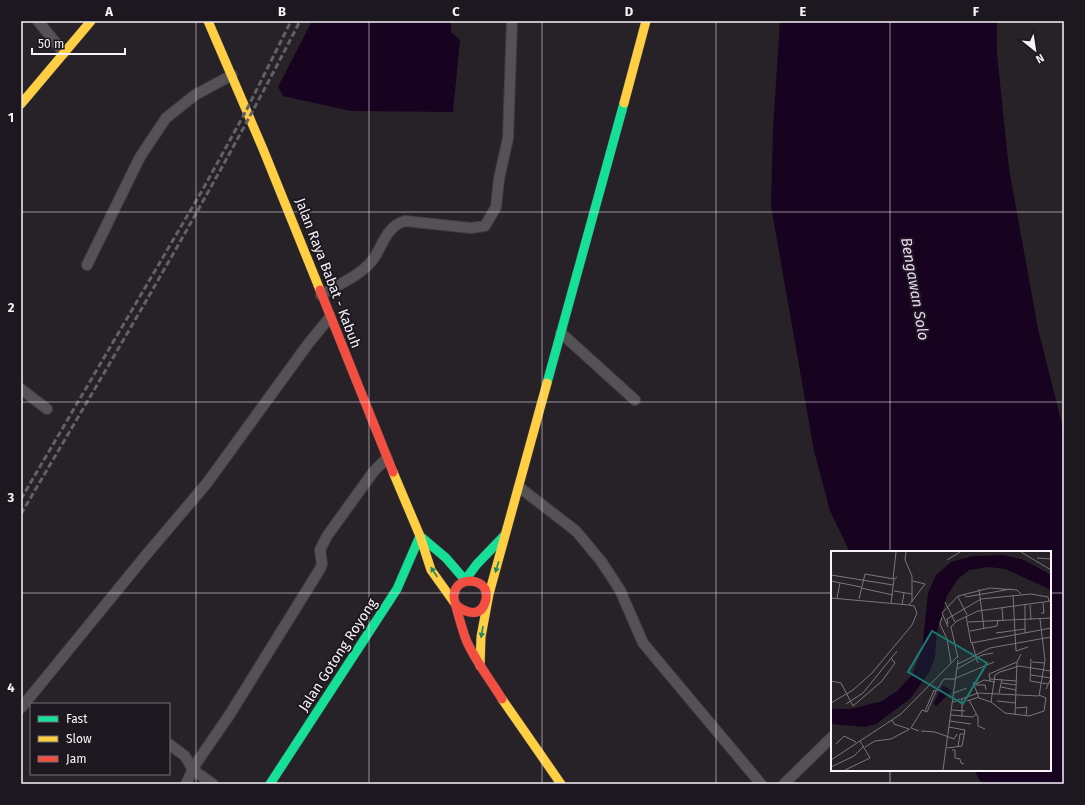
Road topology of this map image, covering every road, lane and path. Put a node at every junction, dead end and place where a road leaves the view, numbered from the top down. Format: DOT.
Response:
graph roads {
  1 [pos="38,21"];
  2 [pos="91,21"];
  3 [pos="208,21"];
  4 [pos="512,21"];
  5 [pos="646,21"];
  6 [pos="64,53"];
  7 [pos="232,75"];
  8 [pos="21,104"];
  9 [pos="87,265"];
  10 [pos="321,295"];
  11 [pos="330,317"];
  12 [pos="561,333"];
  13 [pos="21,389"];
  14 [pos="635,400"];
  15 [pos="47,409"];
  16 [pos="387,458"];
  17 [pos="519,487"];
  18 [pos="505,535"];
  19 [pos="420,536"];
  20 [pos="465,580"];
  21 [pos="487,599"];
  22 [pos="456,605"];
  23 [pos="480,666"];
  24 [pos="21,708"];
  25 [pos="831,738"];
  26 [pos="170,745"];
  27 [pos="193,770"];
  28 [pos="186,784"];
  29 [pos="213,784"];
  30 [pos="270,784"];
  31 [pos="561,784"];
  32 [pos="761,784"];
  33 [pos="784,784"];
  1 -- 6 [label="street"];
  2 -- 6 [label="main road"];
  3 -- 7 [label="main road, Jalan Raya Babat - Kabuh"];
  4 -- 10 [label="street"];
  5 -- 12 [label="main road"];
  6 -- 8 [label="main road"];
  7 -- 9 [label="street"];
  7 -- 10 [label="main road, Jalan Raya Babat - Kabuh"];
  10 -- 11 [label="main road, Jalan Raya Babat - Kabuh"];
  11 -- 16 [label="main road, Jalan Raya Babat - Kabuh"];
  11 -- 24 [label="street"];
  12 -- 14 [label="street"];
  12 -- 17 [label="main road"];
  13 -- 15 [label="street"];
  16 -- 19 [label="main road, Jalan Raya Babat - Kabuh"];
  16 -- 27 [label="street"];
  17 -- 18 [label="main road"];
  17 -- 32 [label="street"];
  18 -- 20 [label="main road"];
  18 -- 21 [label="main road, one-way"];
  19 -- 20 [label="main road"];
  22 -- 19 [label="main road, Jalan Raya Babat - Kabuh, one-way"];
  19 -- 30 [label="main road, Jalan Gotong Royong"];
  20 -- 21 [label="main road"];
  20 -- 22 [label="main road"];
  21 -- 22 [label="main road"];
  21 -- 23 [label="main road, one-way"];
  22 -- 23 [label="main road"];
  23 -- 31 [label="main road"];
  25 -- 33 [label="street"];
  26 -- 27 [label="street"];
  27 -- 28 [label="street"];
  27 -- 29 [label="street"];
}
